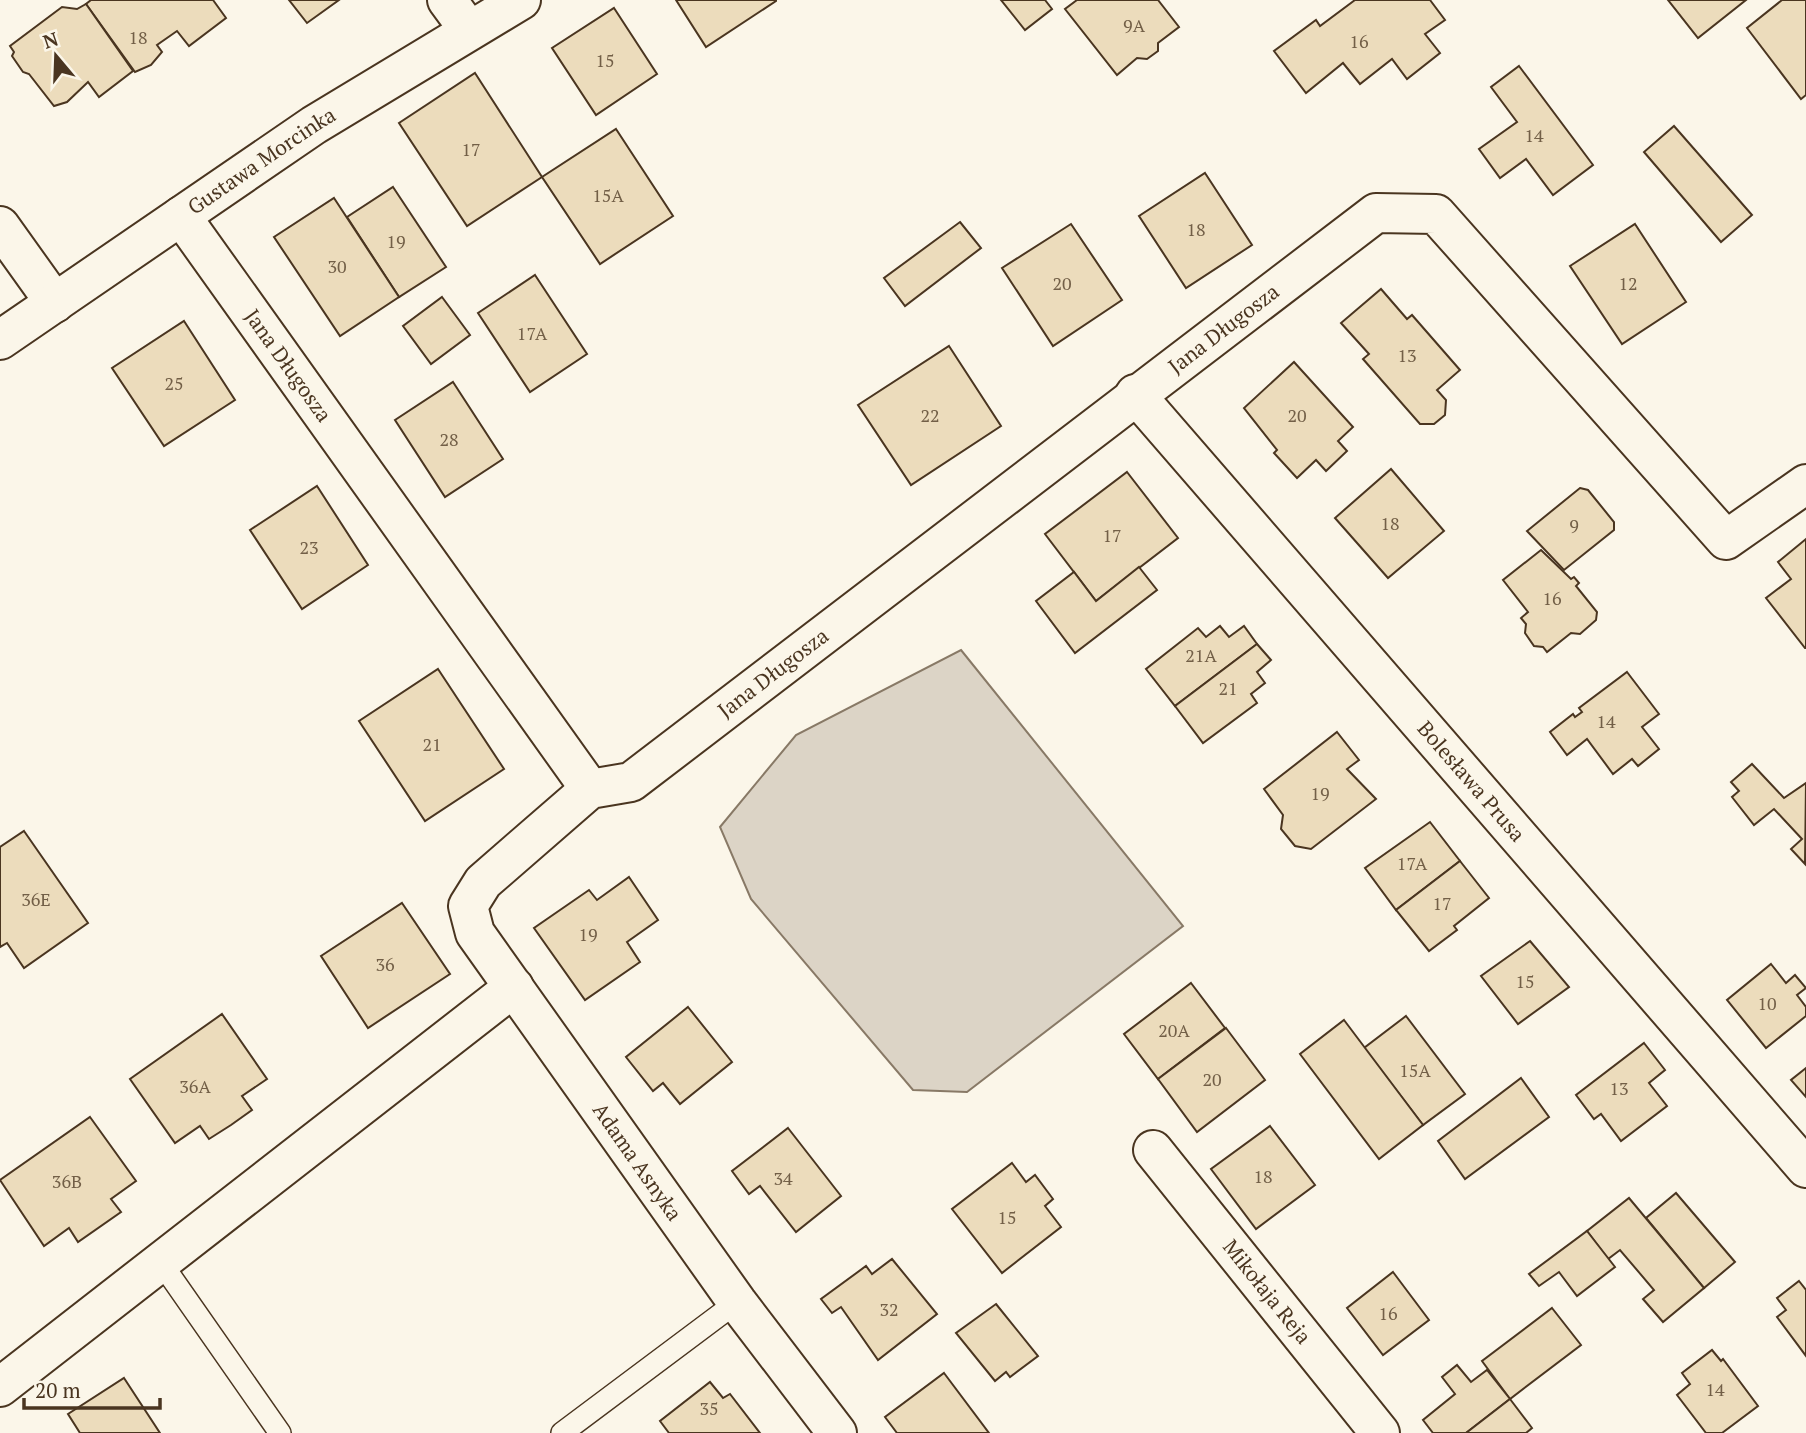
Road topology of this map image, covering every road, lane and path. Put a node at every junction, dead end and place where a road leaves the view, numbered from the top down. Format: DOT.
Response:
graph roads {
  1 [pos="521,0"];
  2 [pos="458,15"];
  3 [pos="181,216"];
  4 [pos="0,226"];
  5 [pos="55,303"];
  6 [pos="5,337"];
  7 [pos="1135,394"];
  8 [pos="1806,484"];
  9 [pos="590,789"];
  10 [pos="514,987"];
  11 [pos="1153,1150"];
  12 [pos="1806,1168"];
  13 [pos="162,1264"];
  14 [pos="737,1302"];
  15 [pos="0,1387"];
  16 [pos="280,1433"];
  17 [pos="562,1433"];
  18 [pos="837,1433"];
  19 [pos="1380,1433"];
  1 -- 2 [label="street, Gustawa Morcinka"];
  2 -- 3 [label="street, Gustawa Morcinka"];
  3 -- 5 [label="street, Gustawa Morcinka"];
  3 -- 9 [label="street, Jana Długosza"];
  4 -- 5 [label="street"];
  5 -- 6 [label="street, Gustawa Morcinka"];
  7 -- 8 [label="street, Jana Długosza"];
  7 -- 9 [label="street, Jana Długosza"];
  7 -- 12 [label="street, Bolesława Prusa"];
  9 -- 10 [label="street, Adama Asnyka"];
  10 -- 13 [label="street"];
  10 -- 14 [label="street, Adama Asnyka"];
  11 -- 19 [label="street, Mikołaja Reja"];
  13 -- 15 [label="street"];
  13 -- 16 [label="lane"];
  14 -- 17 [label="lane"];
  14 -- 18 [label="street, Adama Asnyka"];
}
